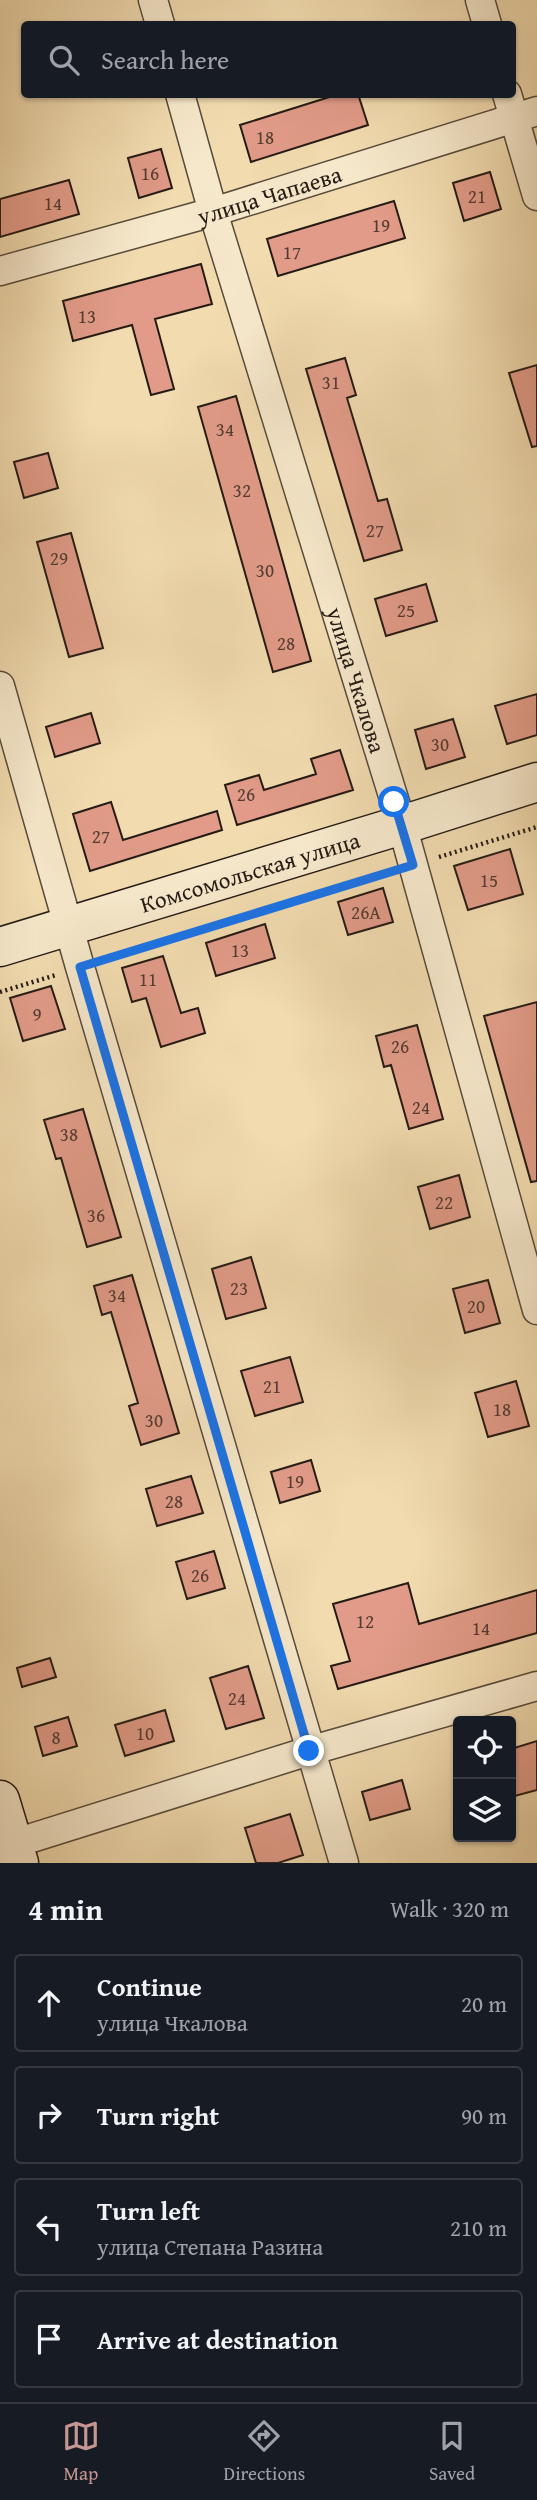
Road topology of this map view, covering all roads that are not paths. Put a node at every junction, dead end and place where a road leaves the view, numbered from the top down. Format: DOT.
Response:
graph roads {
  1 [pos="153,0"];
  2 [pos="480,0"];
  3 [pos="159,21"];
  4 [pos="486,21"];
  5 [pos="181,98"];
  6 [pos="519,108"];
  7 [pos="537,195"];
  8 [pos="213,212"];
  9 [pos="0,271"];
  10 [pos="0,686"];
  11 [pos="537,782"];
  12 [pos="402,825"];
  13 [pos="68,925"];
  14 [pos="0,947"];
  15 [pos="537,1310"];
  16 [pos="537,1686"];
  17 [pos="309,1751"];
  18 [pos="0,1800"];
  19 [pos="11,1852"];
  20 [pos="344,1863"];
  1 -- 3 [label="street"];
  2 -- 4 [label="street"];
  5 -- 8 [label="street, улица Чкалова"];
  6 -- 7 [label="street"];
  6 -- 8 [label="street, улица Чапаева"];
  8 -- 9 [label="street, улица Чапаева"];
  8 -- 12 [label="street, улица Чкалова"];
  10 -- 13 [label="street"];
  11 -- 12 [label="street, Комсомольская улица"];
  12 -- 13 [label="street, Комсомольская улица"];
  12 -- 15 [label="street, улица Чкалова"];
  13 -- 14 [label="street, Комсомольская улица"];
  13 -- 17 [label="street"];
  16 -- 17 [label="street"];
  17 -- 19 [label="street"];
  17 -- 20 [label="street"];
  18 -- 19 [label="street"];
}
